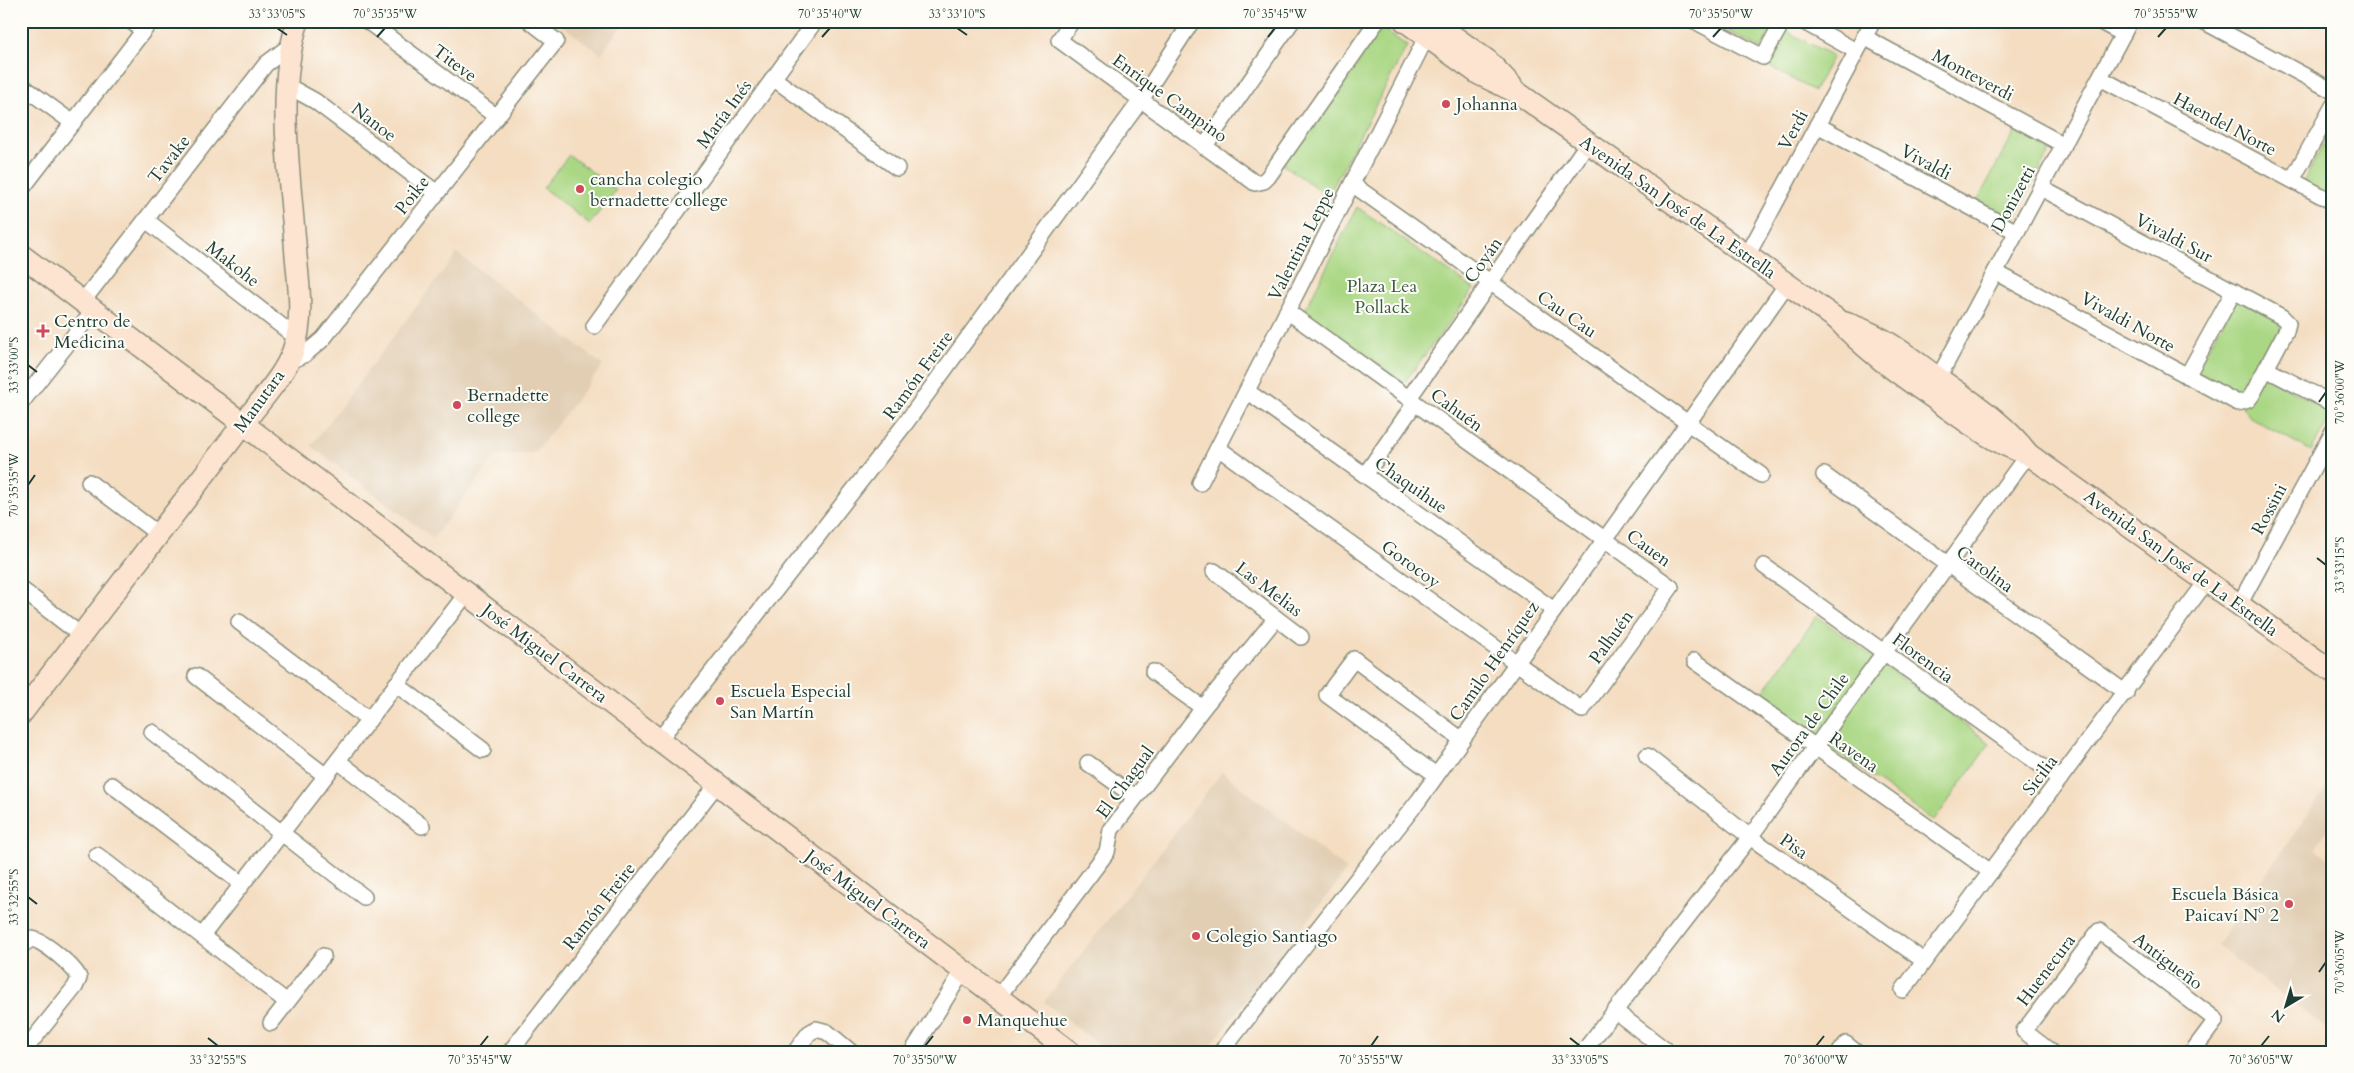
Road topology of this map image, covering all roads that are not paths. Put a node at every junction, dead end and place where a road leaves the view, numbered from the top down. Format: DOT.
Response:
graph roads {
  1 [pos="131,21"];
  2 [pos="298,21"];
  3 [pos="367,21"];
  4 [pos="530,21"];
  5 [pos="815,21"];
  6 [pos="1072,21"];
  7 [pos="1292,21"];
  8 [pos="1377,21"];
  9 [pos="1405,21"];
  10 [pos="1695,21"];
  11 [pos="1783,21"];
  12 [pos="1802,21"];
  13 [pos="1873,21"];
  14 [pos="2099,21"];
  15 [pos="2204,21"];
  16 [pos="1186,23"];
  17 [pos="147,26"];
  18 [pos="1432,26"];
  19 [pos="2127,28"];
  20 [pos="1864,37"];
  21 [pos="291,45"];
  22 [pos="1856,51"];
  23 [pos="774,78"];
  24 [pos="2100,78"];
  25 [pos="21,85"];
  26 [pos="286,85"];
  27 [pos="2333,91"];
  28 [pos="1141,100"];
  29 [pos="2333,106"];
  30 [pos="497,117"];
  31 [pos="73,123"];
  32 [pos="1817,125"];
  33 [pos="1588,143"];
  34 [pos="2064,145"];
  35 [pos="1204,147"];
  36 [pos="897,168"];
  37 [pos="2292,180"];
  38 [pos="1352,184"];
  39 [pos="2041,188"];
  40 [pos="21,190"];
  41 [pos="437,193"];
  42 [pos="2333,202"];
  43 [pos="146,220"];
  44 [pos="2017,232"];
  45 [pos="21,255"];
  46 [pos="1747,256"];
  47 [pos="1995,272"];
  48 [pos="1490,282"];
  49 [pos="1787,284"];
  50 [pos="2234,291"];
  51 [pos="88,306"];
  52 [pos="1288,311"];
  53 [pos="594,326"];
  54 [pos="296,338"];
  55 [pos="288,362"];
  56 [pos="2266,369"];
  57 [pos="2187,376"];
  58 [pos="1934,387"];
  59 [pos="1247,391"];
  60 [pos="1412,401"];
  61 [pos="21,403"];
  62 [pos="2333,404"];
  63 [pos="1688,422"];
  64 [pos="243,424"];
  65 [pos="2333,431"];
  66 [pos="1218,448"];
  67 [pos="2028,454"];
  68 [pos="1761,475"];
  69 [pos="1824,475"];
  70 [pos="1365,476"];
  71 [pos="89,482"];
  72 [pos="1200,483"];
  73 [pos="158,534"];
  74 [pos="1604,539"];
  75 [pos="1948,565"];
  76 [pos="1764,566"];
  77 [pos="1214,571"];
  78 [pos="2206,582"];
  79 [pos="1671,587"];
  80 [pos="21,590"];
  81 [pos="467,593"];
  82 [pos="2239,605"];
  83 [pos="1554,610"];
  84 [pos="1276,618"];
  85 [pos="239,622"];
  86 [pos="82,636"];
  87 [pos="1301,637"];
  88 [pos="1884,653"];
  89 [pos="1695,661"];
  90 [pos="1516,663"];
  91 [pos="1153,672"];
  92 [pos="2333,672"];
  93 [pos="196,676"];
  94 [pos="396,684"];
  95 [pos="2126,693"];
  96 [pos="1203,708"];
  97 [pos="1582,710"];
  98 [pos="21,714"];
  99 [pos="369,720"];
  100 [pos="152,732"];
  101 [pos="659,740"];
  102 [pos="1462,740"];
  103 [pos="1815,748"];
  104 [pos="483,750"];
  105 [pos="1647,756"];
  106 [pos="338,760"];
  107 [pos="1088,763"];
  108 [pos="326,776"];
  109 [pos="1436,776"];
  110 [pos="2060,779"];
  111 [pos="717,784"];
  112 [pos="112,785"];
  113 [pos="1135,798"];
  114 [pos="422,826"];
  115 [pos="282,833"];
  116 [pos="1750,837"];
  117 [pos="97,855"];
  118 [pos="1991,872"];
  119 [pos="242,884"];
  120 [pos="364,897"];
  121 [pos="2098,931"];
  122 [pos="202,936"];
  123 [pos="21,946"];
  124 [pos="322,956"];
  125 [pos="1924,960"];
  126 [pos="963,971"];
  127 [pos="1903,990"];
  128 [pos="998,997"];
  129 [pos="287,1002"];
  130 [pos="1615,1011"];
  131 [pos="271,1022"];
  132 [pos="23,1052"];
  133 [pos="510,1052"];
  134 [pos="795,1052"];
  135 [pos="851,1052"];
  136 [pos="912,1052"];
  137 [pos="1070,1052"];
  138 [pos="1221,1052"];
  139 [pos="1583,1052"];
  140 [pos="1668,1052"];
  141 [pos="1840,1052"];
  142 [pos="1856,1052"];
  143 [pos="2051,1052"];
  144 [pos="2192,1052"];
  1 -- 17 [label="street"];
  2 -- 21 [label="main road, Manutara"];
  3 -- 30 [label="street, Titeve"];
  4 -- 30 [label="street, Poike"];
  5 -- 23 [label="street, María Inés"];
  6 -- 28 [label="street, Enrique Campino"];
  7 -- 35 [label="street"];
  8 -- 35 [label="street, Enrique Campino"];
  9 -- 18 [label="main road, Avenida San José de La Estrella"];
  10 -- 11 [label="street"];
  12 -- 22 [label="street"];
  13 -- 20 [label="street, Verdi"];
  14 -- 19 [label="street"];
  15 -- 27 [label="street"];
  16 -- 28 [label="street, Ramón Freire"];
  17 -- 31 [label="street"];
  18 -- 33 [label="main road, Avenida San José de La Estrella"];
  18 -- 38 [label="street, Valentina Leppe"];
  19 -- 24 [label="street, Donizetti"];
  20 -- 22 [label="street, Verdi"];
  20 -- 34 [label="street, Monteverdi"];
  21 -- 26 [label="main road, Manutara"];
  21 -- 43 [label="street, Tavake"];
  22 -- 32 [label="street, Verdi"];
  23 -- 36 [label="street"];
  23 -- 53 [label="street, María Inés"];
  24 -- 34 [label="street, Donizetti"];
  24 -- 37 [label="street, Haendel Norte"];
  25 -- 31 [label="street"];
  26 -- 41 [label="street, Nanoe"];
  26 -- 54 [label="main road, Manutara"];
  28 -- 35 [label="street, Enrique Campino"];
  28 -- 101 [label="street, Ramón Freire"];
  29 -- 37 [label="street"];
  30 -- 41 [label="street, Poike"];
  31 -- 40 [label="street"];
  32 -- 44 [label="street, Vivaldi"];
  32 -- 46 [label="street, Verdi"];
  33 -- 46 [label="main road, Avenida San José de La Estrella"];
  33 -- 48 [label="street, Coyán"];
  34 -- 39 [label="street, Donizetti"];
  37 -- 42 [label="street, Haendel Norte"];
  38 -- 48 [label="street, Cau Cau"];
  38 -- 52 [label="street, Valentina Leppe"];
  39 -- 44 [label="street, Donizetti"];
  39 -- 50 [label="street, Vivaldi Sur"];
  41 -- 55 [label="street, Poike"];
  43 -- 51 [label="street, Tavake"];
  43 -- 54 [label="street, Makohe"];
  44 -- 47 [label="street, Donizetti"];
  45 -- 51 [label="main road, José Miguel Carrera"];
  46 -- 49 [label="main road, Avenida San José de La Estrella"];
  47 -- 57 [label="street, Vivaldi Norte"];
  47 -- 58 [label="street, Donizetti"];
  48 -- 60 [label="street, Coyán"];
  48 -- 63 [label="street, Cau Cau"];
  49 -- 58 [label="main road, Avenida San José de La Estrella"];
  49 -- 63 [label="street, Camilo Henríquez"];
  50 -- 56 [label="street, Vivaldi Sur"];
  50 -- 57 [label="street"];
  51 -- 61 [label="street, Tavake"];
  51 -- 64 [label="main road, José Miguel Carrera"];
  52 -- 59 [label="street, Valentina Leppe"];
  52 -- 60 [label="street, Cahuén"];
  54 -- 55 [label="main road, Manutara"];
  55 -- 64 [label="main road, Manutara"];
  56 -- 57 [label="street, Vivaldi Norte"];
  56 -- 62 [label="street"];
  58 -- 67 [label="main road, Avenida San José de La Estrella"];
  59 -- 66 [label="street, Valentina Leppe"];
  59 -- 70 [label="street, Chaquihue"];
  60 -- 70 [label="street, Coyán"];
  60 -- 74 [label="street, Cahuén"];
  63 -- 68 [label="street, Cau Cau"];
  63 -- 74 [label="street, Camilo Henríquez"];
  64 -- 73 [label="main road, Manutara"];
  64 -- 81 [label="main road, José Miguel Carrera"];
  65 -- 82 [label="street, Rossini"];
  66 -- 72 [label="street, Valentina Leppe"];
  66 -- 90 [label="street, Gorocoy"];
  67 -- 75 [label="street, Aurora de Chile"];
  67 -- 78 [label="main road, Avenida San José de La Estrella"];
  69 -- 75 [label="street, Carolina"];
  70 -- 83 [label="street, Chaquihue"];
  71 -- 73 [label="street"];
  73 -- 86 [label="main road, Manutara"];
  74 -- 79 [label="street, Cauen"];
  74 -- 83 [label="street, Camilo Henríquez"];
  75 -- 88 [label="street, Aurora de Chile"];
  75 -- 95 [label="street, Carolina"];
  76 -- 88 [label="street, Florencia"];
  77 -- 84 [label="street, Las Melias"];
  78 -- 82 [label="main road, Avenida San José de La Estrella"];
  78 -- 95 [label="street, Sicilia"];
  79 -- 97 [label="street, Palhuén"];
  80 -- 86 [label="street"];
  81 -- 94 [label="street"];
  81 -- 101 [label="main road, José Miguel Carrera"];
  82 -- 92 [label="main road, Avenida San José de La Estrella"];
  83 -- 90 [label="street, Camilo Henríquez"];
  84 -- 87 [label="street, Las Melias"];
  84 -- 96 [label="street, El Chagual"];
  85 -- 99 [label="street"];
  86 -- 98 [label="main road, Manutara"];
  88 -- 103 [label="street, Aurora de Chile"];
  88 -- 110 [label="street, Florencia"];
  89 -- 103 [label="street, Ravena"];
  90 -- 97 [label="street, Gorocoy"];
  90 -- 102 [label="street, Camilo Henríquez"];
  91 -- 96 [label="street"];
  93 -- 108 [label="street"];
  94 -- 99 [label="street"];
  94 -- 104 [label="street"];
  95 -- 110 [label="street, Sicilia"];
  96 -- 113 [label="street, El Chagual"];
  99 -- 106 [label="street"];
  100 -- 115 [label="street"];
  101 -- 111 [label="main road, José Miguel Carrera"];
  102 -- 109 [label="street, Camilo Henríquez"];
  102 -- 109 [label="street"];
  103 -- 116 [label="street, Aurora de Chile"];
  103 -- 118 [label="street, Ravena"];
  105 -- 116 [label="street, Pisa"];
  106 -- 108 [label="street"];
  106 -- 114 [label="street"];
  107 -- 113 [label="street"];
  108 -- 115 [label="street"];
  109 -- 138 [label="street, Camilo Henríquez"];
  110 -- 118 [label="street, Sicilia"];
  111 -- 126 [label="main road, José Miguel Carrera"];
  111 -- 133 [label="street, Ramón Freire"];
  112 -- 119 [label="street"];
  113 -- 128 [label="street, El Chagual"];
  115 -- 119 [label="street"];
  115 -- 120 [label="street"];
  116 -- 125 [label="street, Pisa"];
  116 -- 130 [label="street, Aurora de Chile"];
  117 -- 122 [label="street"];
  118 -- 125 [label="street, Sicilia"];
  119 -- 122 [label="street"];
  121 -- 143 [label="street, Huenecura"];
  121 -- 144 [label="street, Antigueño"];
  122 -- 129 [label="street"];
  123 -- 132 [label="street"];
  124 -- 129 [label="street"];
  125 -- 127 [label="street, Sicilia"];
  126 -- 128 [label="main road, José Miguel Carrera"];
  126 -- 136 [label="street"];
  128 -- 137 [label="main road, José Miguel Carrera"];
  129 -- 131 [label="street"];
  130 -- 139 [label="street, Aurora de Chile"];
  130 -- 140 [label="street"];
  134 -- 135 [label="street"];
  141 -- 142 [label="street"];
}
